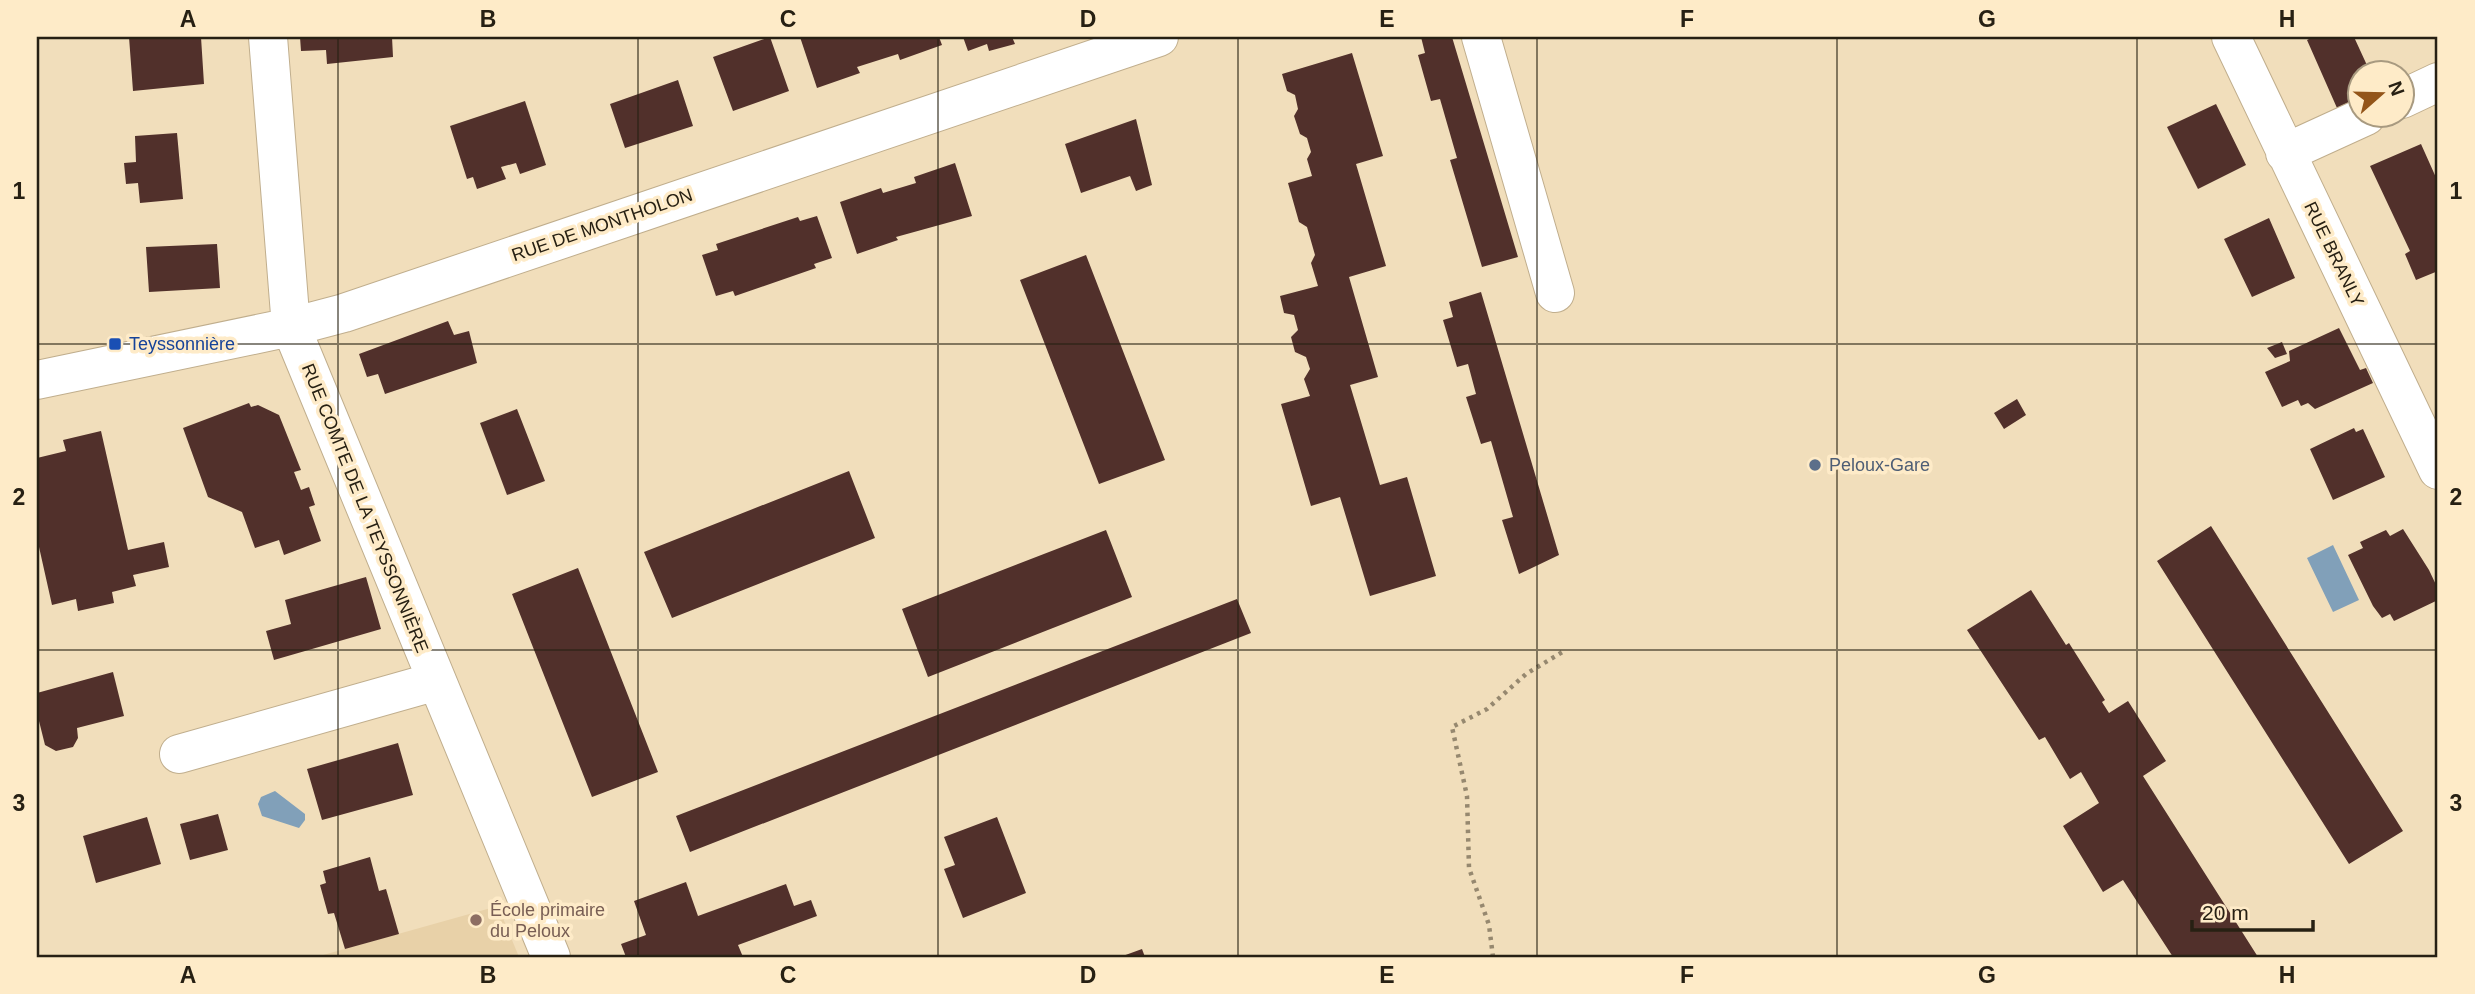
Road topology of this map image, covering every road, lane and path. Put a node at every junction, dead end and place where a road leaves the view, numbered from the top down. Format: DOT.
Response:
graph roads {
  1 [pos="268,37"];
  2 [pos="1159,37"];
  3 [pos="1481,37"];
  4 [pos="2231,37"];
  5 [pos="2438,82"];
  6 [pos="2416,92"];
  7 [pos="2346,125"];
  8 [pos="2286,153"];
  9 [pos="1555,293"];
  10 [pos="290,327"];
  11 [pos="37,380"];
  12 [pos="2438,470"];
  13 [pos="1564,651"];
  14 [pos="437,681"];
  15 [pos="178,754"];
  16 [pos="551,957"];
  17 [pos="1493,957"];
  1 -- 10 [label="street, RUE COMTE DE LA TEYSSONNIÈRE"];
  2 -- 10 [label="street, RUE DE MONTHOLON"];
  3 -- 9 [label="street"];
  4 -- 8 [label="street, RUE BRANLY"];
  5 -- 6 [label="street"];
  7 -- 8 [label="street"];
  8 -- 12 [label="street, RUE BRANLY"];
  10 -- 11 [label="street, RUE DE MONTHOLON"];
  10 -- 14 [label="street, RUE COMTE DE LA TEYSSONNIÈRE"];
  13 -- 17 [label="path"];
  14 -- 15 [label="street"];
  14 -- 16 [label="street, RUE COMTE DE LA TEYSSONNIÈRE"];
}
